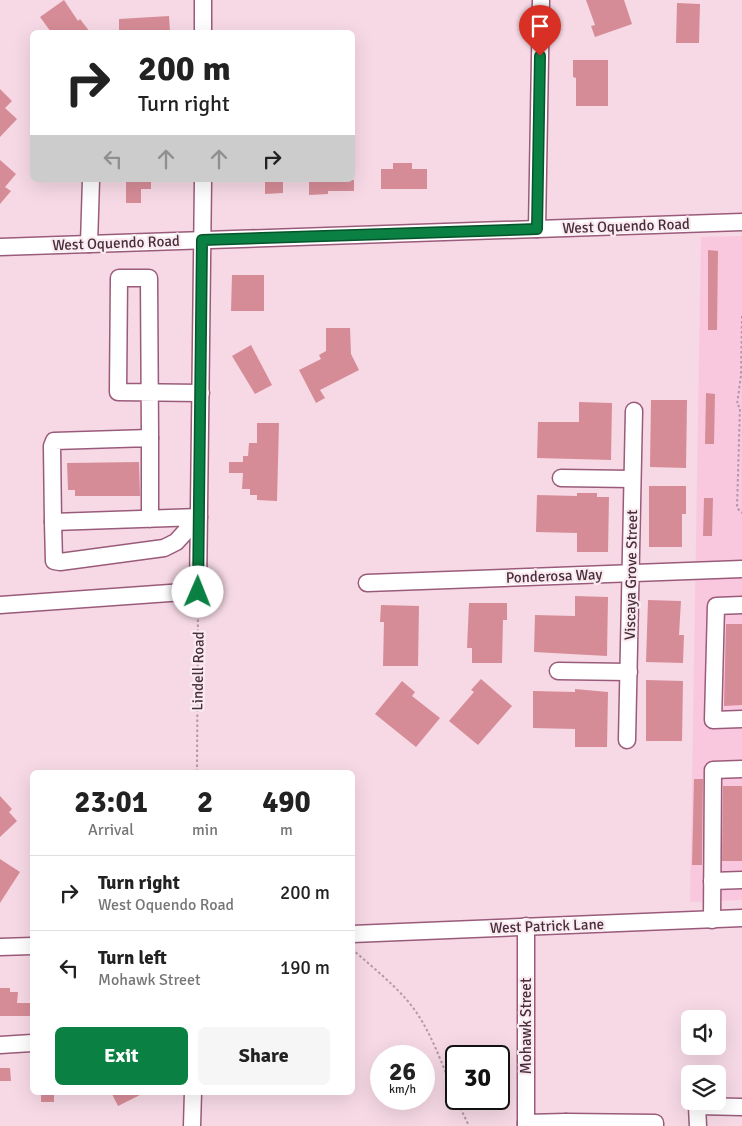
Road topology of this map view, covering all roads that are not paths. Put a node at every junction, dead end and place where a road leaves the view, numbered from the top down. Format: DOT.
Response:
graph roads {
  1 [pos="203,0"];
  2 [pos="541,0"];
  3 [pos="203,30"];
  4 [pos="91,182"];
  5 [pos="203,182"];
  6 [pos="742,222"];
  7 [pos="537,229"];
  8 [pos="202,240"];
  9 [pos="89,244"];
  10 [pos="0,247"];
  11 [pos="151,392"];
  12 [pos="201,394"];
  13 [pos="634,411"];
  14 [pos="150,438"];
  15 [pos="561,478"];
  16 [pos="632,479"];
  17 [pos="193,518"];
  18 [pos="150,519"];
  19 [pos="53,522"];
  20 [pos="742,569"];
  21 [pos="630,573"];
  22 [pos="367,583"];
  23 [pos="0,605"];
  24 [pos="742,605"];
  25 [pos="558,671"];
  26 [pos="629,672"];
  27 [pos="742,719"];
  28 [pos="627,740"];
  29 [pos="742,769"];
  30 [pos="742,880"];
  31 [pos="712,881"];
  32 [pos="742,918"];
  33 [pos="712,920"];
  34 [pos="526,926"];
  35 [pos="355,934"];
  36 [pos="30,946"];
  37 [pos="0,947"];
  38 [pos="30,1043"];
  39 [pos="0,1044"];
  40 [pos="193,1095"];
  41 [pos="742,1107"];
  42 [pos="526,1124"];
  43 [pos="566,1124"];
  44 [pos="192,1126"];
  45 [pos="655,1126"];
  46 [pos="698,1126"];
  1 -- 3 [label="street"];
  2 -- 7 [label="street"];
  4 -- 9 [label="street"];
  5 -- 8 [label="street"];
  6 -- 7 [label="street, West Oquendo Road"];
  7 -- 8 [label="street, West Oquendo Road"];
  8 -- 9 [label="street, West Oquendo Road"];
  8 -- 12 [label="street"];
  9 -- 10 [label="street, West Oquendo Road"];
  11 -- 11 [label="street"];
  11 -- 12 [label="street"];
  11 -- 14 [label="street"];
  12 -- 17 [label="street"];
  13 -- 16 [label="street, Viscaya Grove Street"];
  14 -- 18 [label="street"];
  14 -- 19 [label="street"];
  15 -- 16 [label="street"];
  16 -- 21 [label="street, Viscaya Grove Street"];
  17 -- 18 [label="street"];
  17 -- 19 [label="street"];
  17 -- 23 [label="street"];
  18 -- 19 [label="street"];
  20 -- 21 [label="street, Ponderosa Way"];
  21 -- 22 [label="street, Ponderosa Way"];
  21 -- 26 [label="street, Viscaya Grove Street"];
  24 -- 27 [label="street"];
  25 -- 26 [label="street"];
  26 -- 28 [label="street, Viscaya Grove Street"];
  29 -- 31 [label="street"];
  30 -- 31 [label="street"];
  31 -- 33 [label="street"];
  32 -- 33 [label="street, West Patrick Lane"];
  33 -- 34 [label="street, West Patrick Lane"];
  34 -- 35 [label="street, West Patrick Lane"];
  34 -- 42 [label="street, Mohawk Street"];
  36 -- 37 [label="street"];
  38 -- 39 [label="street"];
  40 -- 44 [label="street"];
  41 -- 46 [label="street"];
  42 -- 43 [label="street"];
  43 -- 45 [label="street"];
}
